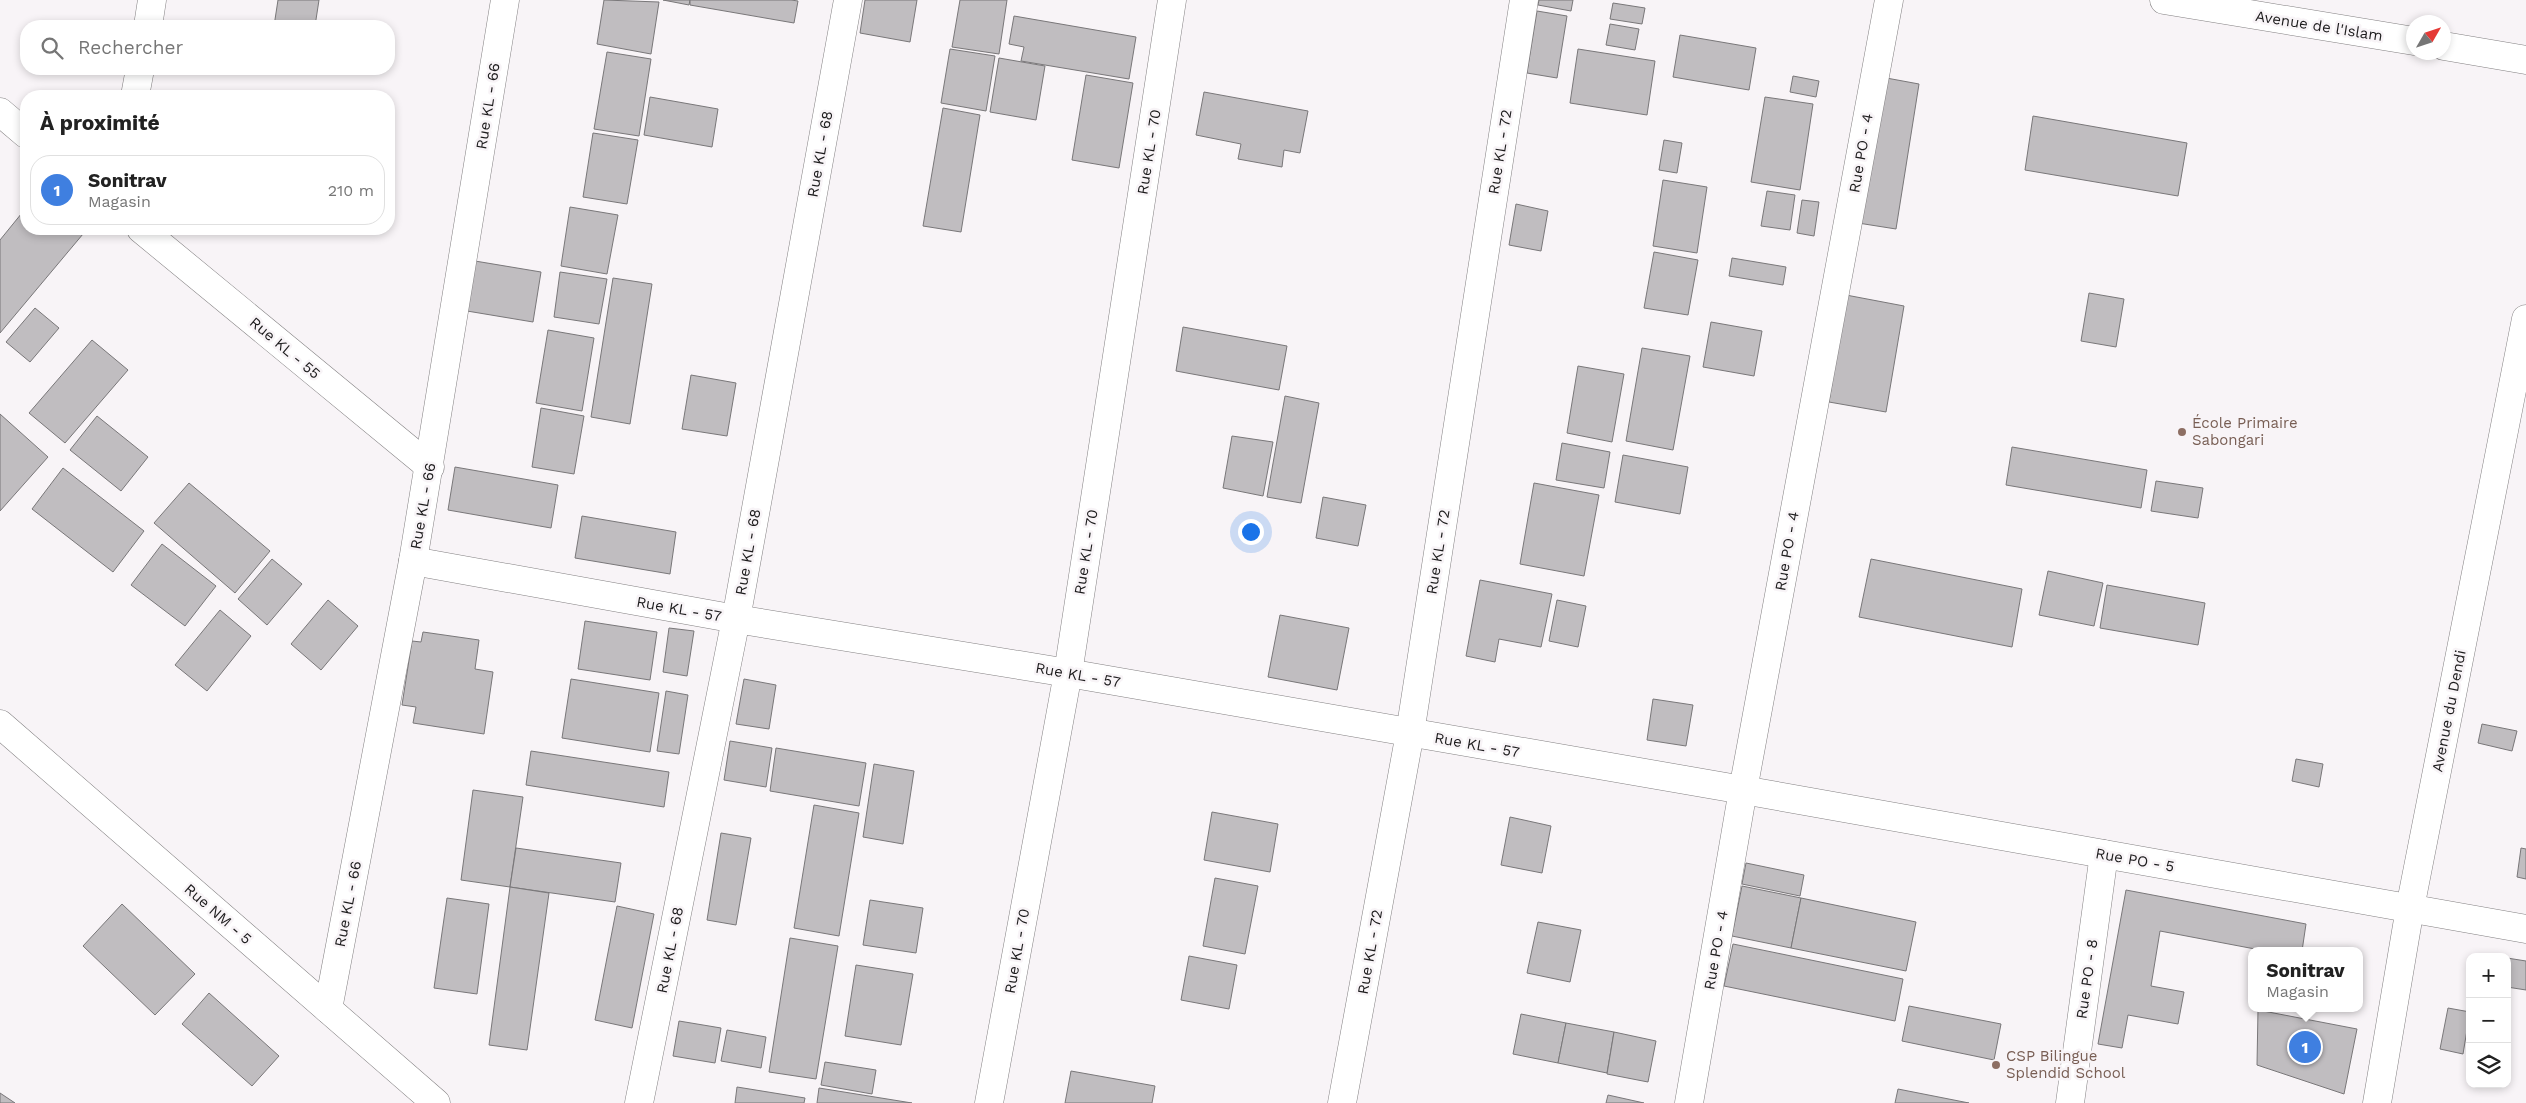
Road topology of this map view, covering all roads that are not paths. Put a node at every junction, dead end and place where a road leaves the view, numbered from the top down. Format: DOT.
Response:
graph roads {
  1 [pos="152,0"];
  2 [pos="505,0"];
  3 [pos="848,0"];
  4 [pos="1172,0"];
  5 [pos="1524,0"];
  6 [pos="1889,0"];
  7 [pos="2164,0"];
  8 [pos="149,20"];
  9 [pos="2406,40"];
  10 [pos="2451,47"];
  11 [pos="2526,60"];
  12 [pos="139,75"];
  13 [pos="136,90"];
  14 [pos="0,112"];
  15 [pos="20,129"];
  16 [pos="148,235"];
  17 [pos="2526,319"];
  18 [pos="430,467"];
  19 [pos="413,561"];
  20 [pos="736,619"];
  21 [pos="1068,673"];
  22 [pos="0,724"];
  23 [pos="1410,733"];
  24 [pos="1743,790"];
  25 [pos="2104,854"];
  26 [pos="2410,908"];
  27 [pos="2526,929"];
  28 [pos="328,1009"];
  29 [pos="436,1103"];
  30 [pos="639,1103"];
  31 [pos="989,1103"];
  32 [pos="1342,1103"];
  33 [pos="1689,1103"];
  34 [pos="2070,1103"];
  35 [pos="2377,1103"];
  1 -- 8 [label="street"];
  2 -- 18 [label="street, Rue KL - 66"];
  3 -- 20 [label="street, Rue KL - 68"];
  4 -- 21 [label="street, Rue KL - 70"];
  5 -- 23 [label="street, Rue KL - 72"];
  6 -- 24 [label="street, Rue PO - 4"];
  7 -- 9 [label="street, Avenue de l'Islam"];
  10 -- 11 [label="street"];
  12 -- 13 [label="street"];
  14 -- 15 [label="street"];
  16 -- 18 [label="street, Rue KL - 55"];
  17 -- 26 [label="street, Avenue du Dendi"];
  18 -- 19 [label="street, Rue KL - 66"];
  19 -- 20 [label="street, Rue KL - 57"];
  19 -- 28 [label="street, Rue KL - 66"];
  20 -- 21 [label="street, Rue KL - 57"];
  20 -- 30 [label="street, Rue KL - 68"];
  21 -- 23 [label="street, Rue KL - 57"];
  21 -- 31 [label="street, Rue KL - 70"];
  22 -- 28 [label="street, Rue NM - 5"];
  23 -- 24 [label="street, Rue KL - 57"];
  23 -- 32 [label="street, Rue KL - 72"];
  24 -- 25 [label="street, Rue PO - 5"];
  24 -- 33 [label="street, Rue PO - 4"];
  25 -- 26 [label="street, Rue PO - 5"];
  25 -- 34 [label="street, Rue PO - 8"];
  26 -- 27 [label="street, Rue PO - 5"];
  26 -- 35 [label="street, Avenue du Dendi"];
  28 -- 29 [label="street, Rue NM - 5"];
}
